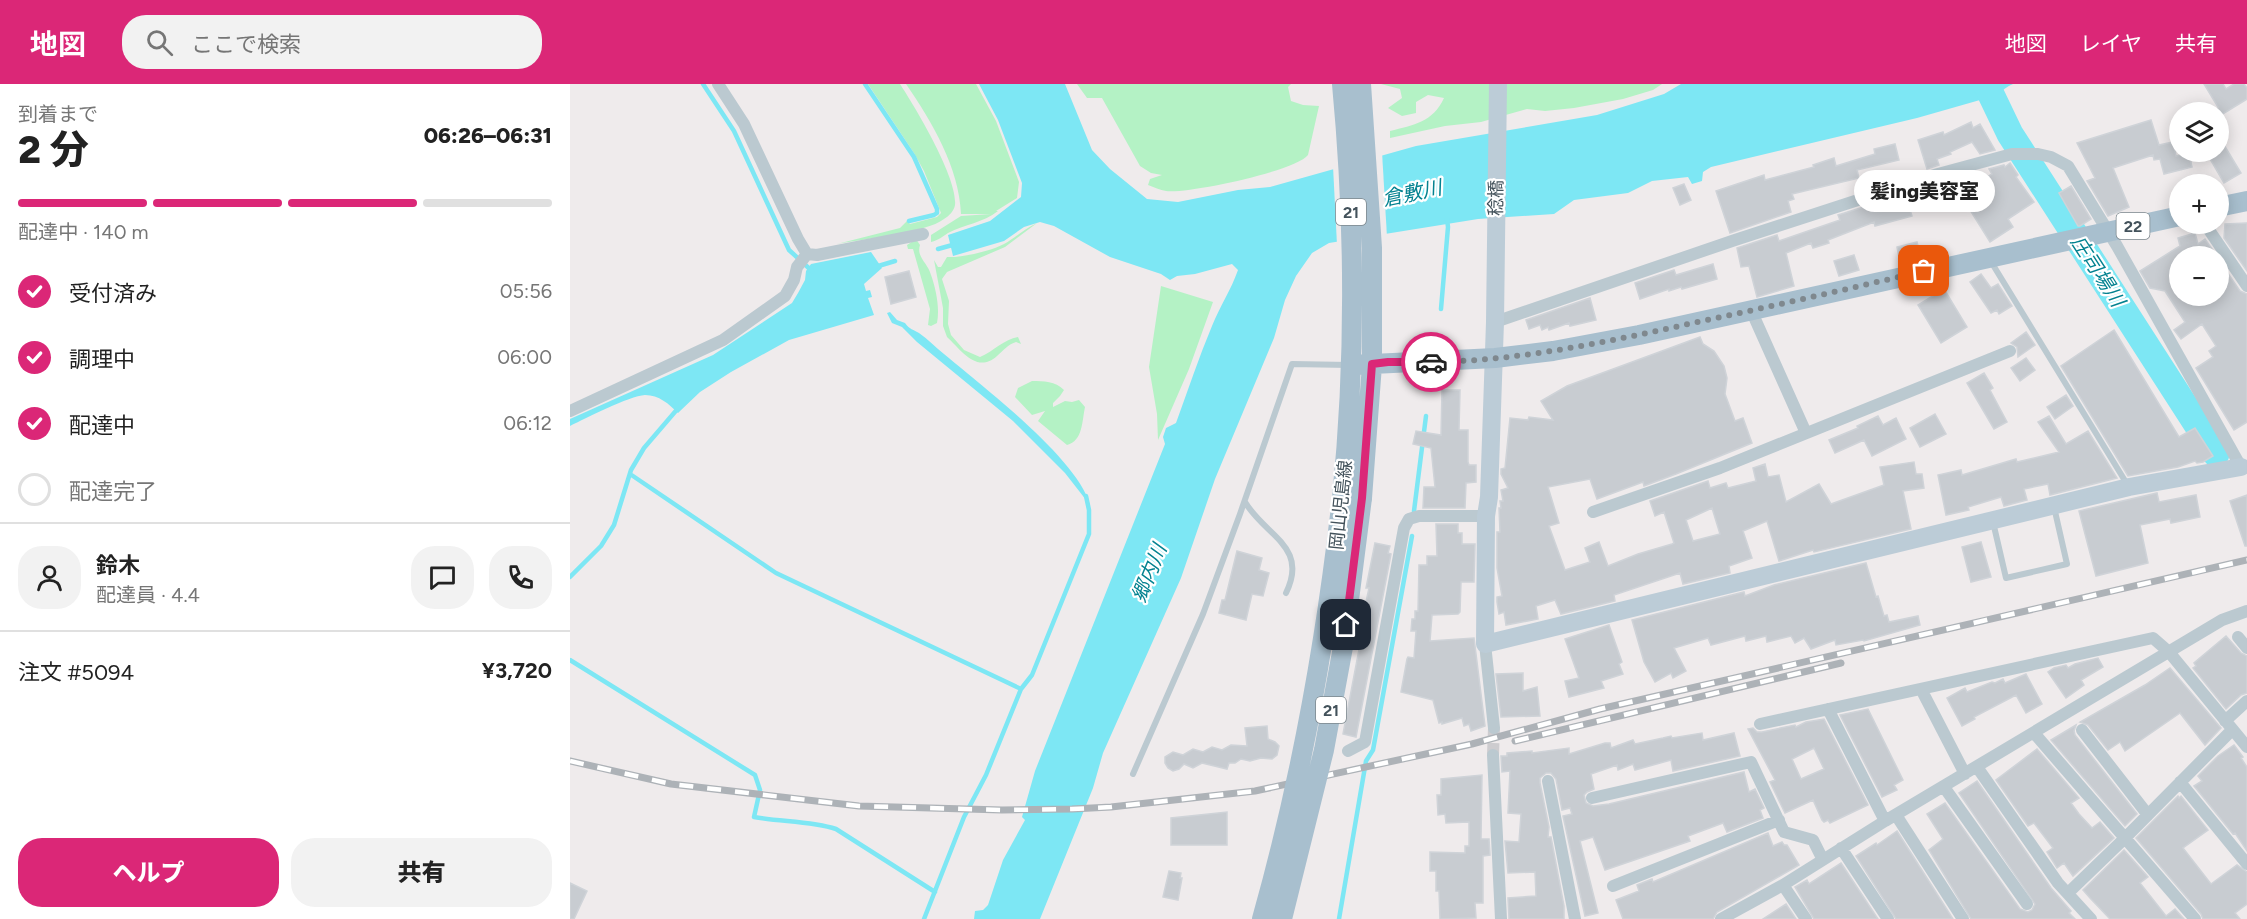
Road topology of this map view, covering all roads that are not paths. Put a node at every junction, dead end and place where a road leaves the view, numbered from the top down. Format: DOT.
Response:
graph roads {
  1 [pos="718,84"];
  2 [pos="1342,84"];
  3 [pos="1361,84"];
  4 [pos="1498,84"];
  5 [pos="2247,201"];
  6 [pos="2229,205"];
  7 [pos="2169,218"];
  8 [pos="2108,231"];
  9 [pos="923,234"];
  10 [pos="2212,234"];
  11 [pos="1988,257"];
  12 [pos="803,259"];
  13 [pos="2247,286"];
  14 [pos="1751,310"];
  15 [pos="1495,317"];
  16 [pos="1362,341"];
  17 [pos="2010,351"];
  18 [pos="1494,358"];
  19 [pos="1372,364"];
  20 [pos="1352,365"];
  21 [pos="570,411"];
  22 [pos="1806,433"];
  23 [pos="2244,467"];
  24 [pos="2129,487"];
  25 [pos="1245,502"];
  26 [pos="2054,507"];
  27 [pos="1593,512"];
  28 [pos="1486,516"];
  29 [pos="1992,521"];
  30 [pos="1286,593"];
  31 [pos="2247,611"];
  32 [pos="2238,637"];
  33 [pos="1485,644"];
  34 [pos="2247,648"];
  35 [pos="2169,652"];
  36 [pos="1921,689"];
  37 [pos="2247,701"];
  38 [pos="1828,710"];
  39 [pos="1760,724"];
  40 [pos="2228,725"];
  41 [pos="1494,728"];
  42 [pos="2082,730"];
  43 [pos="2034,733"];
  44 [pos="2247,747"];
  45 [pos="1348,751"];
  46 [pos="1493,755"];
  47 [pos="1977,767"];
  48 [pos="1133,774"];
  49 [pos="1965,774"];
  50 [pos="1548,781"];
  51 [pos="2180,782"];
  52 [pos="1944,787"];
  53 [pos="1592,798"];
  54 [pos="2148,815"];
  55 [pos="1890,818"];
  56 [pos="1779,820"];
  57 [pos="2125,838"];
  58 [pos="1841,848"];
  59 [pos="1823,860"];
  60 [pos="2247,864"];
  61 [pos="1783,885"];
  62 [pos="1612,886"];
  63 [pos="2068,893"];
  64 [pos="2027,904"];
  65 [pos="1262,919"];
  66 [pos="1282,919"];
  67 [pos="1501,919"];
  68 [pos="1575,919"];
  69 [pos="1721,919"];
  70 [pos="1806,919"];
  71 [pos="1888,919"];
  72 [pos="1963,919"];
  73 [pos="2091,919"];
  74 [pos="2195,919"];
  1 -- 12 [label="street"];
  2 -- 16 [label="main road, 岡山児島線 / 21"];
  3 -- 16 [label="main road, 岡山児島線 / 21"];
  4 -- 15 [label="street, 稔橋"];
  5 -- 6 [label="main road"];
  7 -- 8 [label="main road, 22"];
  8 -- 11 [label="main road, 22"];
  8 -- 15 [label="street"];
  8 -- 23 [label="street"];
  9 -- 12 [label="street"];
  10 -- 13 [label="street"];
  11 -- 14 [label="main road, 22"];
  11 -- 24 [label="lane"];
  12 -- 21 [label="street"];
  14 -- 18 [label="main road, 22"];
  14 -- 22 [label="street"];
  15 -- 18 [label="street, 稔橋"];
  16 -- 19 [label="main road, 岡山児島線 / 21"];
  16 -- 20 [label="main road, 岡山児島線 / 21"];
  17 -- 22 [label="street"];
  18 -- 19 [label="main road, 22"];
  18 -- 28 [label="street, 稔橋"];
  19 -- 20 [label="main road, 22"];
  19 -- 66 [label="main road, 岡山児島線 / 21, bridge"];
  20 -- 25 [label="lane"];
  20 -- 65 [label="main road, 岡山児島線 / 21, bridge"];
  22 -- 27 [label="street"];
  23 -- 24 [label="street"];
  24 -- 26 [label="street"];
  25 -- 30 [label="lane"];
  25 -- 48 [label="lane"];
  26 -- 29 [label="street"];
  26 -- 29 [label="lane"];
  28 -- 33 [label="street, 稔橋"];
  28 -- 45 [label="street"];
  29 -- 33 [label="street"];
  31 -- 35 [label="street"];
  32 -- 34 [label="street"];
  33 -- 41 [label="street"];
  35 -- 36 [label="street"];
  35 -- 40 [label="street"];
  35 -- 43 [label="street"];
  36 -- 38 [label="street"];
  36 -- 49 [label="street"];
  37 -- 40 [label="street"];
  38 -- 39 [label="street"];
  38 -- 55 [label="street"];
  40 -- 44 [label="street"];
  40 -- 51 [label="street"];
  42 -- 54 [label="street"];
  43 -- 47 [label="street"];
  43 -- 57 [label="street"];
  46 -- 67 [label="street"];
  47 -- 49 [label="street"];
  47 -- 63 [label="street"];
  49 -- 52 [label="street"];
  50 -- 68 [label="street"];
  51 -- 54 [label="street"];
  51 -- 60 [label="street"];
  52 -- 55 [label="street"];
  52 -- 64 [label="street"];
  53 -- 56 [label="street"];
  54 -- 57 [label="street"];
  55 -- 58 [label="street"];
  55 -- 72 [label="street"];
  56 -- 59 [label="street"];
  56 -- 62 [label="street"];
  57 -- 63 [label="street"];
  57 -- 74 [label="street"];
  58 -- 59 [label="street"];
  58 -- 71 [label="street"];
  59 -- 61 [label="street"];
  61 -- 69 [label="street"];
  61 -- 70 [label="street"];
  63 -- 73 [label="street"];
}
